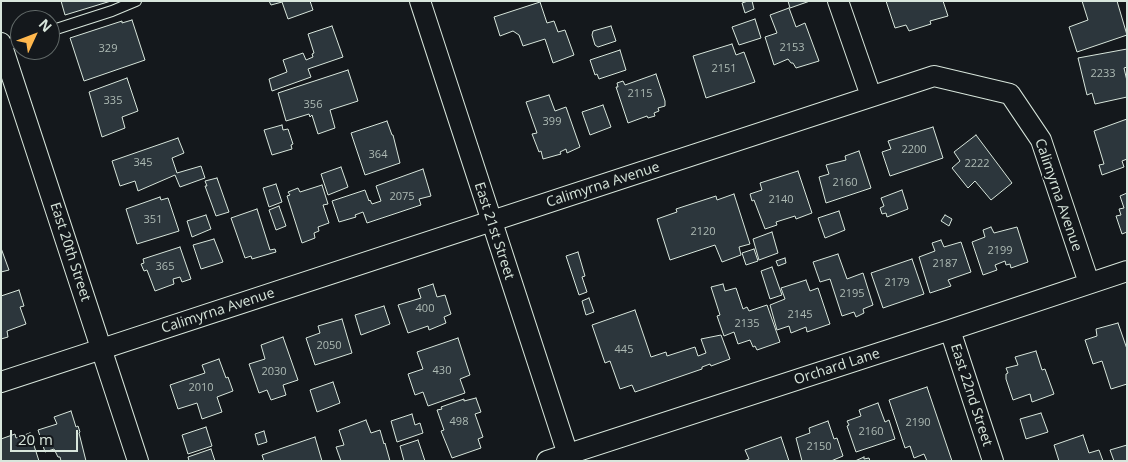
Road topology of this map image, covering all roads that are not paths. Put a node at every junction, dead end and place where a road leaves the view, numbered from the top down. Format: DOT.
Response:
graph roads {
  1 [pos="136,1"];
  2 [pos="420,1"];
  3 [pos="838,1"];
  4 [pos="60,28"];
  5 [pos="8,43"];
  6 [pos="871,96"];
  7 [pos="491,222"];
  8 [pos="1127,270"];
  9 [pos="1088,283"];
  10 [pos="950,330"];
  11 [pos="102,349"];
  12 [pos="1,382"];
  13 [pos="569,457"];
  14 [pos="138,461"];
  15 [pos="547,461"];
  16 [pos="993,461"];
  1 -- 4 [label="lane"];
  2 -- 7 [label="street, East 21st Street"];
  3 -- 6 [label="street"];
  5 -- 11 [label="street, East 20th Street"];
  6 -- 7 [label="street, Calimyrna Avenue"];
  6 -- 9 [label="street, Calimyrna Avenue"];
  7 -- 11 [label="street, Calimyrna Avenue"];
  7 -- 13 [label="street, East 21st Street"];
  8 -- 9 [label="street, Orchard Lane"];
  9 -- 10 [label="street, Orchard Lane"];
  10 -- 13 [label="street, Orchard Lane"];
  10 -- 16 [label="street, East 22nd Street"];
  11 -- 12 [label="street, Calimyrna Avenue"];
  11 -- 14 [label="street, East 20th Street"];
  13 -- 15 [label="street, Orchard Lane"];
}
